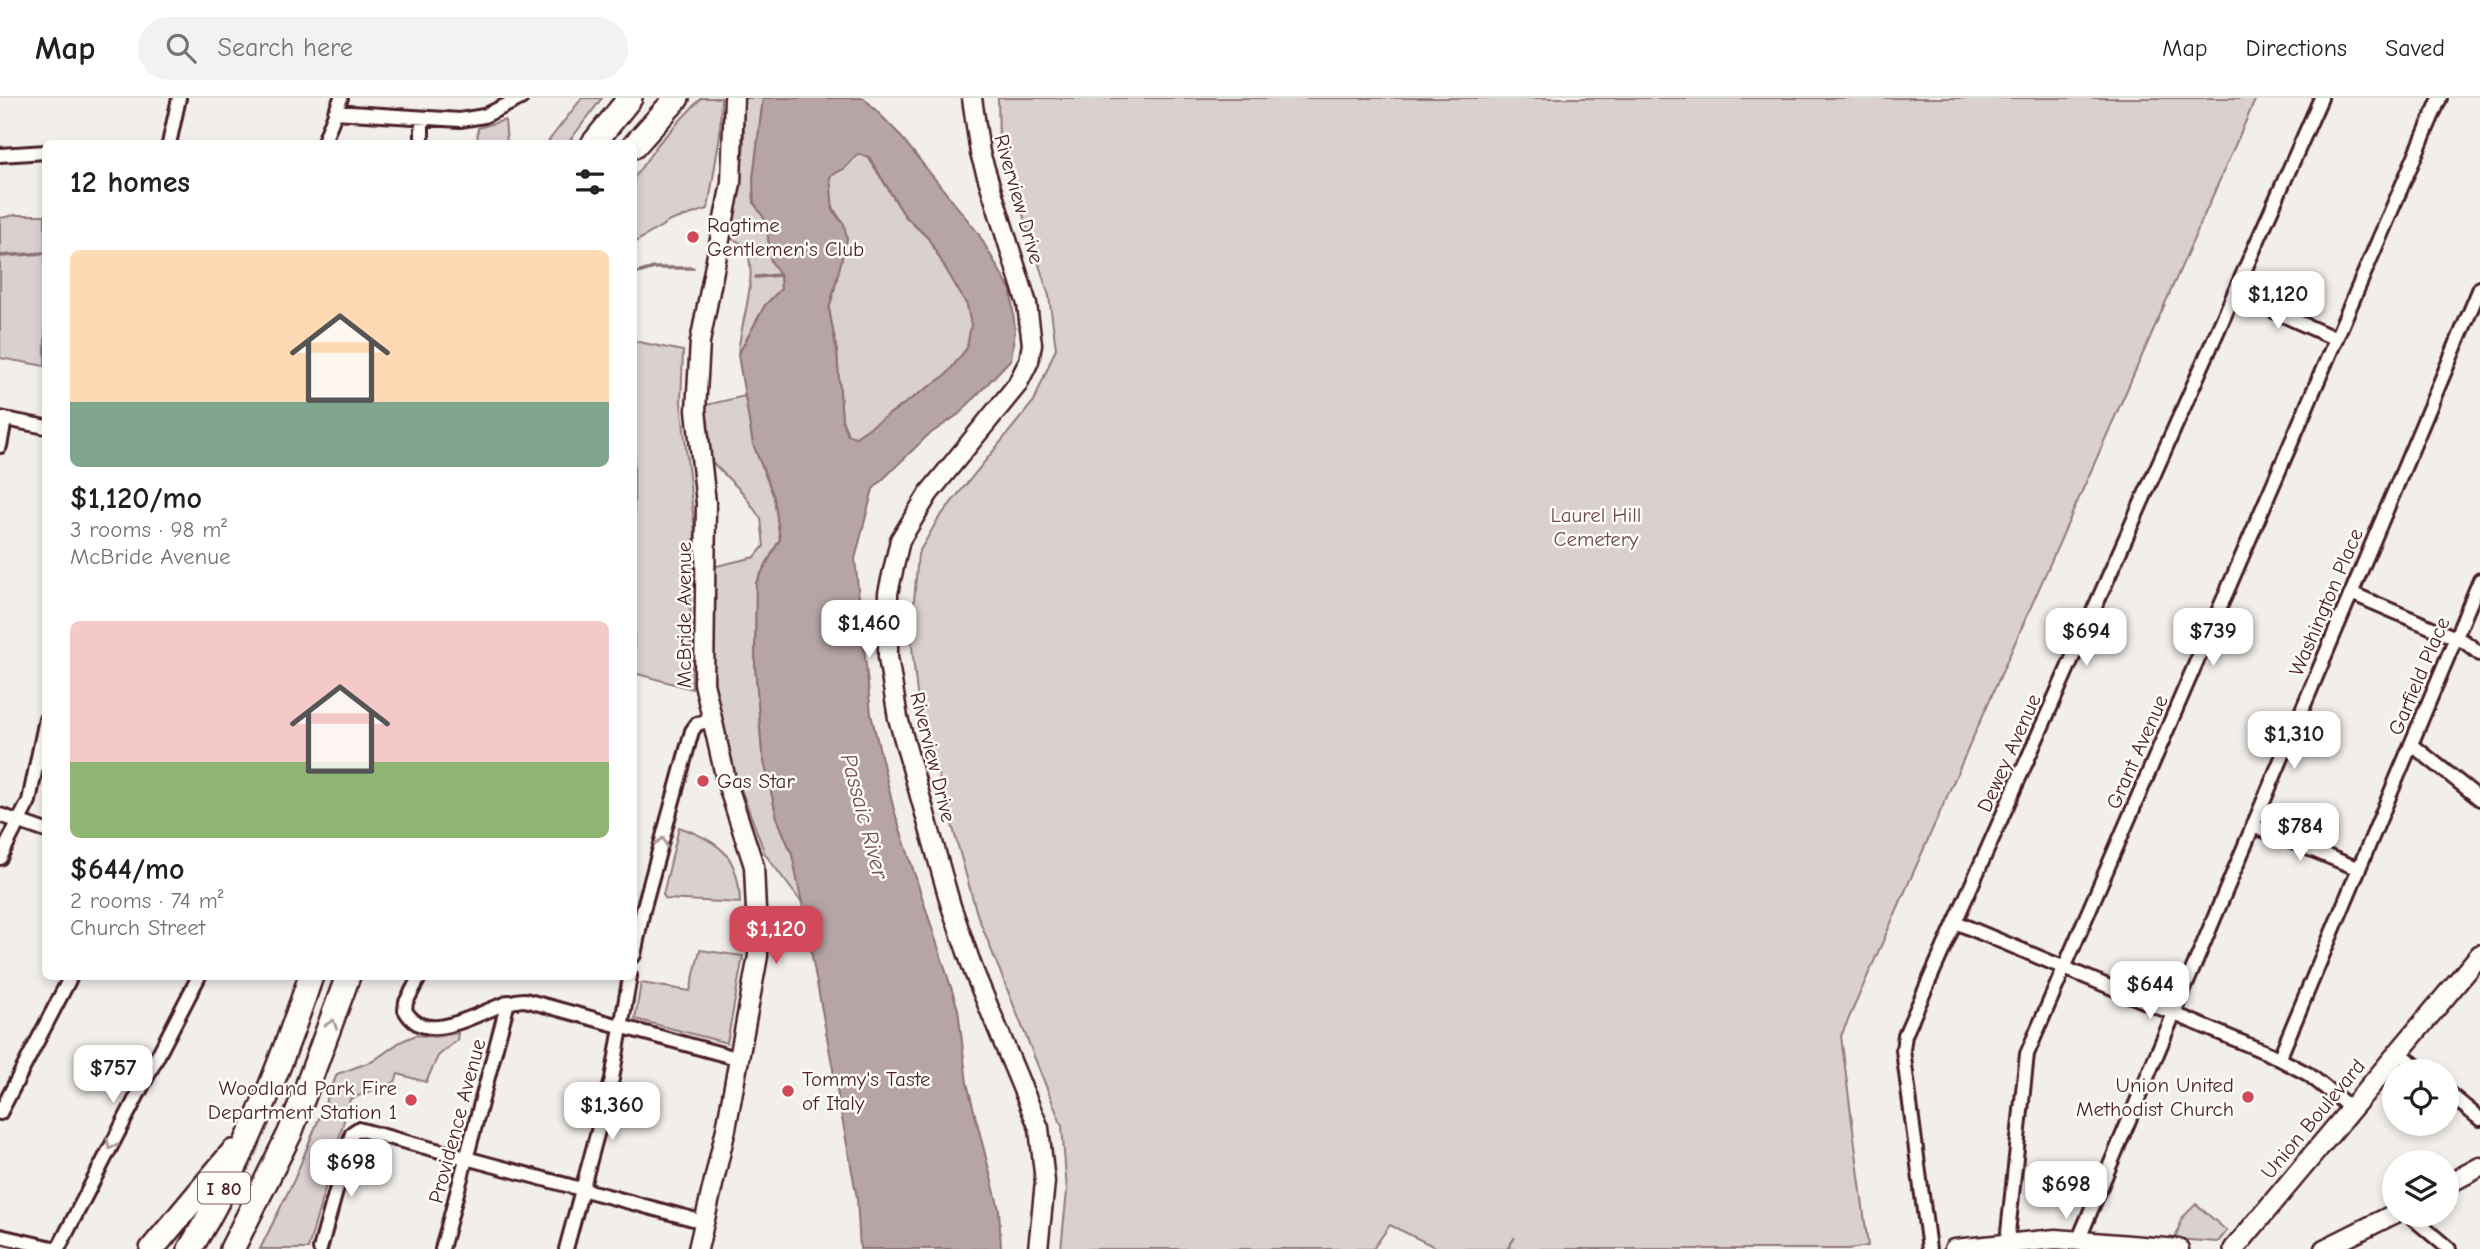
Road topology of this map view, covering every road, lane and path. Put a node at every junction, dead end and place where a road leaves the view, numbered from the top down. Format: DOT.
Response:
graph roads {
  1 [pos="179,98"];
  2 [pos="341,98"];
  3 [pos="521,98"];
  4 [pos="630,98"];
  5 [pos="677,98"];
  6 [pos="734,98"];
  7 [pos="972,98"];
  8 [pos="2321,98"];
  9 [pos="2440,98"];
  10 [pos="335,112"];
  11 [pos="422,118"];
  12 [pos="170,140"];
  13 [pos="324,140"];
  14 [pos="422,140"];
  15 [pos="596,140"];
  16 [pos="637,143"];
  17 [pos="42,152"];
  18 [pos="0,155"];
  19 [pos="2480,288"];
  20 [pos="2234,293"];
  21 [pos="2336,339"];
  22 [pos="2,419"];
  23 [pos="42,426"];
  24 [pos="0,446"];
  25 [pos="2480,580"];
  26 [pos="2351,593"];
  27 [pos="2455,638"];
  28 [pos="2480,654"];
  29 [pos="711,720"];
  30 [pos="42,740"];
  31 [pos="2411,744"];
  32 [pos="2480,799"];
  33 [pos="0,815"];
  34 [pos="20,820"];
  35 [pos="2253,826"];
  36 [pos="42,829"];
  37 [pos="0,858"];
  38 [pos="2359,869"];
  39 [pos="1955,922"];
  40 [pos="637,940"];
  41 [pos="2478,960"];
  42 [pos="2064,968"];
  43 [pos="69,980"];
  44 [pos="197,980"];
  45 [pos="309,980"];
  46 [pos="347,980"];
  47 [pos="418,980"];
  48 [pos="629,980"];
  49 [pos="508,1002"];
  50 [pos="2174,1014"];
  51 [pos="621,1027"];
  52 [pos="2399,1052"];
  53 [pos="740,1059"];
  54 [pos="2279,1059"];
  55 [pos="2407,1059"];
  56 [pos="2459,1102"];
  57 [pos="2352,1109"];
  58 [pos="0,1113"];
  59 [pos="2480,1119"];
  60 [pos="254,1126"];
  61 [pos="467,1158"];
  62 [pos="2480,1167"];
  63 [pos="2459,1178"];
  64 [pos="269,1179"];
  65 [pos="583,1188"];
  66 [pos="2382,1220"];
  67 [pos="704,1222"];
  68 [pos="2423,1227"];
  69 [pos="0,1236"];
  70 [pos="2078,1241"];
  71 [pos="2007,1242"];
  72 [pos="57,1249"];
  73 [pos="152,1249"];
  74 [pos="190,1249"];
  75 [pos="232,1249"];
  76 [pos="250,1249"];
  77 [pos="320,1249"];
  78 [pos="442,1249"];
  79 [pos="566,1249"];
  80 [pos="698,1249"];
  81 [pos="1038,1249"];
  82 [pos="1929,1249"];
  83 [pos="1954,1249"];
  84 [pos="2179,1249"];
  85 [pos="2234,1249"];
  86 [pos="2324,1249"];
  87 [pos="2449,1249"];
  1 -- 12 [label="street"];
  2 -- 10 [label="street"];
  3 -- 11 [label="street"];
  4 -- 15 [label="highway"];
  5 -- 16 [label="highway"];
  6 -- 29 [label="main road, McBride Avenue"];
  7 -- 81 [label="main road, Riverview Drive"];
  8 -- 20 [label="street, Dewey Avenue"];
  9 -- 21 [label="street, Grant Avenue"];
  10 -- 11 [label="street"];
  10 -- 13 [label="street"];
  11 -- 14 [label="street"];
  17 -- 18 [label="street"];
  19 -- 26 [label="street, Washington Place"];
  20 -- 21 [label="street"];
  20 -- 39 [label="street, Dewey Avenue"];
  21 -- 42 [label="street, Grant Avenue"];
  22 -- 23 [label="street"];
  22 -- 24 [label="street"];
  25 -- 27 [label="street, Garfield Place"];
  26 -- 27 [label="street"];
  26 -- 35 [label="street, Washington Place"];
  27 -- 28 [label="street"];
  27 -- 31 [label="street, Garfield Place"];
  40 -- 29 [label="street, one-way"];
  29 -- 53 [label="main road, McBride Avenue"];
  30 -- 34 [label="street"];
  31 -- 32 [label="street"];
  31 -- 38 [label="street, Garfield Place"];
  33 -- 34 [label="street"];
  34 -- 36 [label="street"];
  34 -- 37 [label="street"];
  35 -- 38 [label="street"];
  35 -- 50 [label="street, Washington Place"];
  38 -- 54 [label="street, Garfield Place"];
  39 -- 42 [label="street"];
  39 -- 82 [label="street, Dewey Avenue"];
  41 -- 52 [label="main road, Union Boulevard"];
  42 -- 50 [label="street"];
  42 -- 71 [label="street, Grant Avenue"];
  43 -- 58 [label="street"];
  44 -- 72 [label="street, one-way"];
  45 -- 60 [label="highway, I 80"];
  64 -- 46 [label="highway, I 80, one-way"];
  47 -- 49 [label="street"];
  48 -- 51 [label="street"];
  49 -- 51 [label="street"];
  49 -- 61 [label="street, Providence Avenue"];
  50 -- 54 [label="street"];
  50 -- 70 [label="street, Washington Place"];
  51 -- 53 [label="street"];
  51 -- 65 [label="street"];
  52 -- 55 [label="street"];
  52 -- 57 [label="main road, Union Boulevard"];
  53 -- 67 [label="main road, McBride Avenue"];
  54 -- 57 [label="street"];
  56 -- 59 [label="street"];
  57 -- 85 [label="main road, Union Boulevard"];
  60 -- 73 [label="highway"];
  60 -- 74 [label="highway, I 80"];
  61 -- 65 [label="street"];
  61 -- 77 [label="street"];
  61 -- 78 [label="street, Providence Avenue"];
  62 -- 63 [label="main road"];
  64 -- 75 [label="highway, I 80"];
  64 -- 76 [label="highway"];
  65 -- 67 [label="street"];
  65 -- 79 [label="street"];
  66 -- 86 [label="main road"];
  67 -- 80 [label="main road, McBride Avenue"];
  68 -- 87 [label="street"];
  69 -- 72 [label="street"];
  70 -- 71 [label="main road"];
  70 -- 84 [label="main road"];
  71 -- 83 [label="main road"];
}
